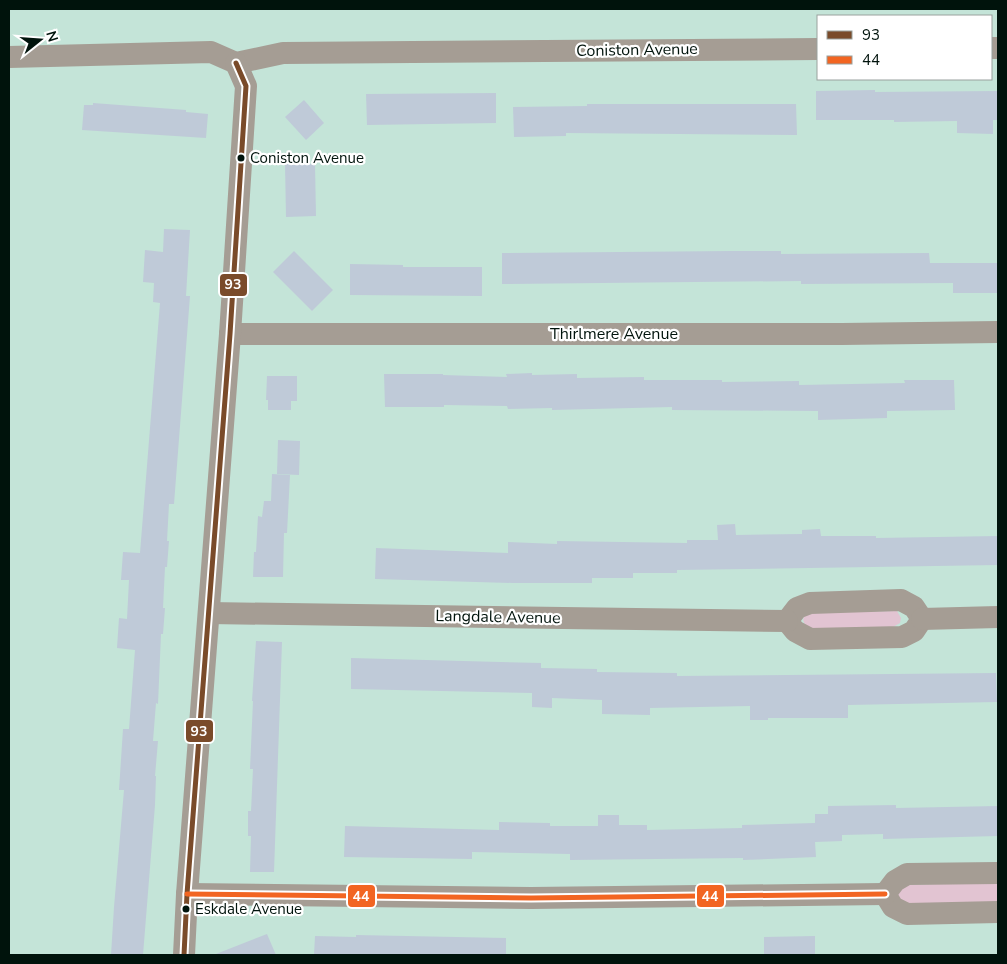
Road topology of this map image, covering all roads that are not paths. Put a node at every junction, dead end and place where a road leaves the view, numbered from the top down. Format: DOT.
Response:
graph roads {
  1 [pos="817,49"];
  2 [pos="9,57"];
  3 [pos="236,63"];
  4 [pos="998,332"];
  5 [pos="230,334"];
  6 [pos="209,613"];
  7 [pos="998,617"];
  8 [pos="922,619"];
  9 [pos="787,621"];
  10 [pos="998,873"];
  11 [pos="187,894"];
  12 [pos="885,894"];
  13 [pos="998,912"];
  14 [pos="184,955"];
  1 -- 3 [label="street, Coniston Avenue"];
  2 -- 3 [label="street"];
  3 -- 5 [label="street"];
  4 -- 5 [label="street, Thirlmere Avenue"];
  5 -- 6 [label="street"];
  6 -- 9 [label="street, Langdale Avenue"];
  6 -- 11 [label="street"];
  7 -- 8 [label="street"];
  8 -- 9 [label="street"];
  8 -- 9 [label="street"];
  10 -- 12 [label="street"];
  11 -- 12 [label="street"];
  11 -- 14 [label="street"];
  12 -- 13 [label="street"];
}
